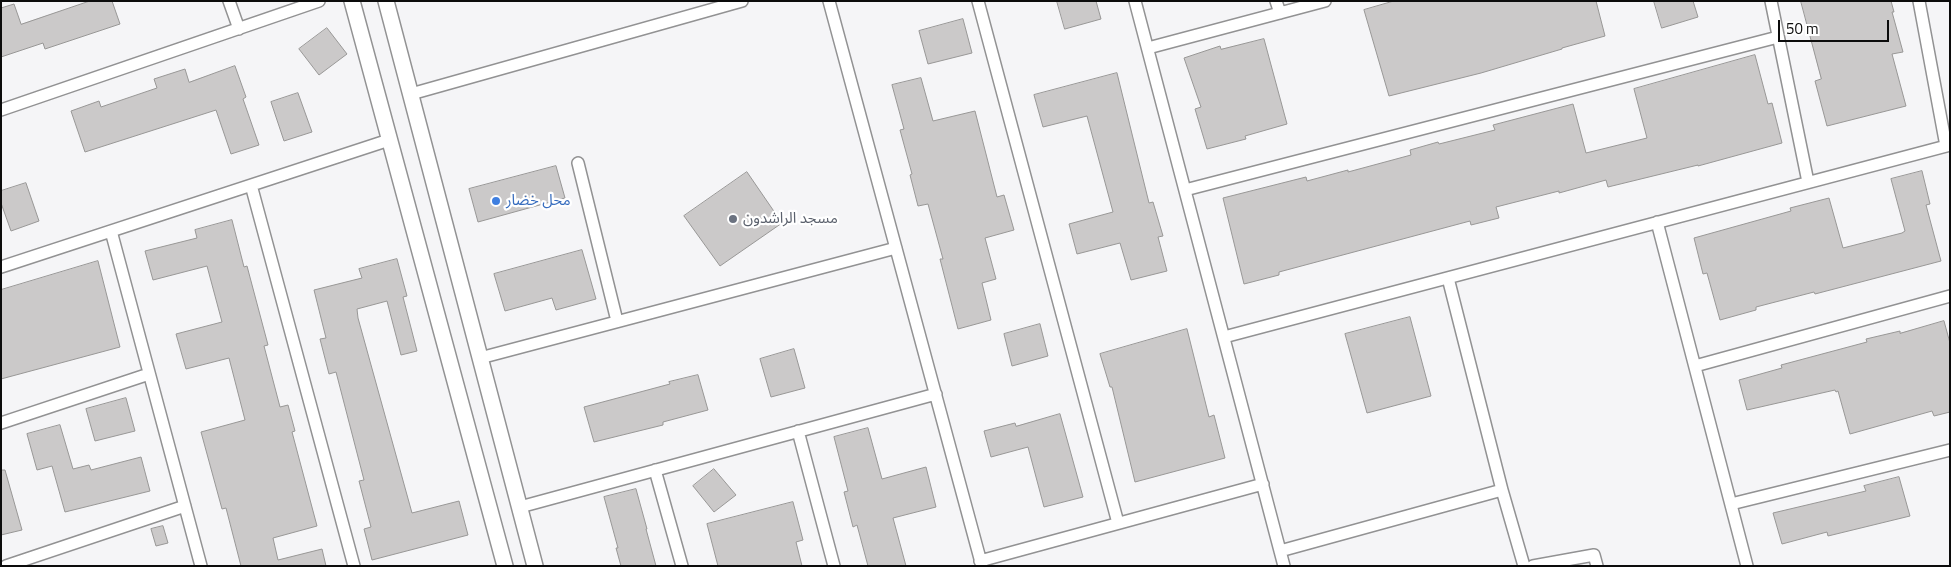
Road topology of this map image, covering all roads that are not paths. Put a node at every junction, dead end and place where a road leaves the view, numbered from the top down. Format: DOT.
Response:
graph roads {
  1 [pos="229,1"];
  2 [pos="319,1"];
  3 [pos="352,1"];
  4 [pos="386,1"];
  5 [pos="742,1"];
  6 [pos="829,1"];
  7 [pos="978,1"];
  8 [pos="1136,1"];
  9 [pos="1276,1"];
  10 [pos="1325,1"];
  11 [pos="1771,1"];
  12 [pos="1919,1"];
  13 [pos="1280,13"];
  14 [pos="238,29"];
  15 [pos="1778,37"];
  16 [pos="1148,48"];
  17 [pos="411,94"];
  18 [pos="1,110"];
  19 [pos="389,140"];
  20 [pos="1948,145"];
  21 [pos="578,163"];
  22 [pos="1808,182"];
  23 [pos="251,185"];
  24 [pos="1185,190"];
  25 [pos="1657,222"];
  26 [pos="111,231"];
  27 [pos="896,248"];
  28 [pos="1,267"];
  29 [pos="1448,278"];
  30 [pos="1950,296"];
  31 [pos="617,321"];
  32 [pos="1224,337"];
  33 [pos="480,358"];
  34 [pos="1695,366"];
  35 [pos="149,374"];
  36 [pos="936,394"];
  37 [pos="1,423"];
  38 [pos="798,432"];
  39 [pos="1950,450"];
  40 [pos="655,470"];
  41 [pos="1263,484"];
  42 [pos="1502,490"];
  43 [pos="1731,504"];
  44 [pos="185,506"];
  45 [pos="520,507"];
  46 [pos="1118,523"];
  47 [pos="1280,551"];
  48 [pos="981,563"];
  49 [pos="6,566"];
  50 [pos="201,566"];
  51 [pos="354,566"];
  52 [pos="505,566"];
  53 [pos="536,566"];
  54 [pos="682,566"];
  55 [pos="834,566"];
  56 [pos="1284,566"];
  57 [pos="1524,566"];
  58 [pos="1533,566"];
  59 [pos="1596,566"];
  60 [pos="1747,566"];
  1 -- 14 [label="street"];
  2 -- 14 [label="street"];
  3 -- 19 [label="street"];
  4 -- 17 [label="street"];
  5 -- 17 [label="street"];
  6 -- 27 [label="street"];
  7 -- 46 [label="street"];
  8 -- 16 [label="street"];
  9 -- 13 [label="street"];
  10 -- 13 [label="street"];
  11 -- 15 [label="street"];
  12 -- 20 [label="street"];
  13 -- 16 [label="street"];
  14 -- 18 [label="street"];
  15 -- 22 [label="street"];
  15 -- 24 [label="street"];
  16 -- 24 [label="street"];
  17 -- 33 [label="street"];
  19 -- 23 [label="street"];
  19 -- 52 [label="street"];
  20 -- 22 [label="street"];
  21 -- 31 [label="street"];
  22 -- 25 [label="street"];
  23 -- 26 [label="street"];
  23 -- 51 [label="street"];
  24 -- 32 [label="street"];
  25 -- 29 [label="street"];
  25 -- 34 [label="street"];
  26 -- 28 [label="street"];
  26 -- 35 [label="street"];
  27 -- 31 [label="street"];
  27 -- 36 [label="street"];
  29 -- 32 [label="street"];
  29 -- 42 [label="street"];
  30 -- 34 [label="street"];
  31 -- 33 [label="street"];
  32 -- 41 [label="street"];
  33 -- 45 [label="street"];
  34 -- 43 [label="street"];
  35 -- 37 [label="street"];
  35 -- 44 [label="street"];
  36 -- 38 [label="street"];
  36 -- 48 [label="street"];
  38 -- 40 [label="street"];
  38 -- 55 [label="street"];
  39 -- 43 [label="street"];
  40 -- 45 [label="street"];
  40 -- 54 [label="street"];
  41 -- 46 [label="street"];
  41 -- 47 [label="street"];
  42 -- 47 [label="street"];
  42 -- 57 [label="street"];
  43 -- 60 [label="street"];
  44 -- 49 [label="street"];
  44 -- 50 [label="street"];
  45 -- 53 [label="street"];
  46 -- 48 [label="street"];
  47 -- 56 [label="street"];
  58 -- 59 [label="street"];
}
